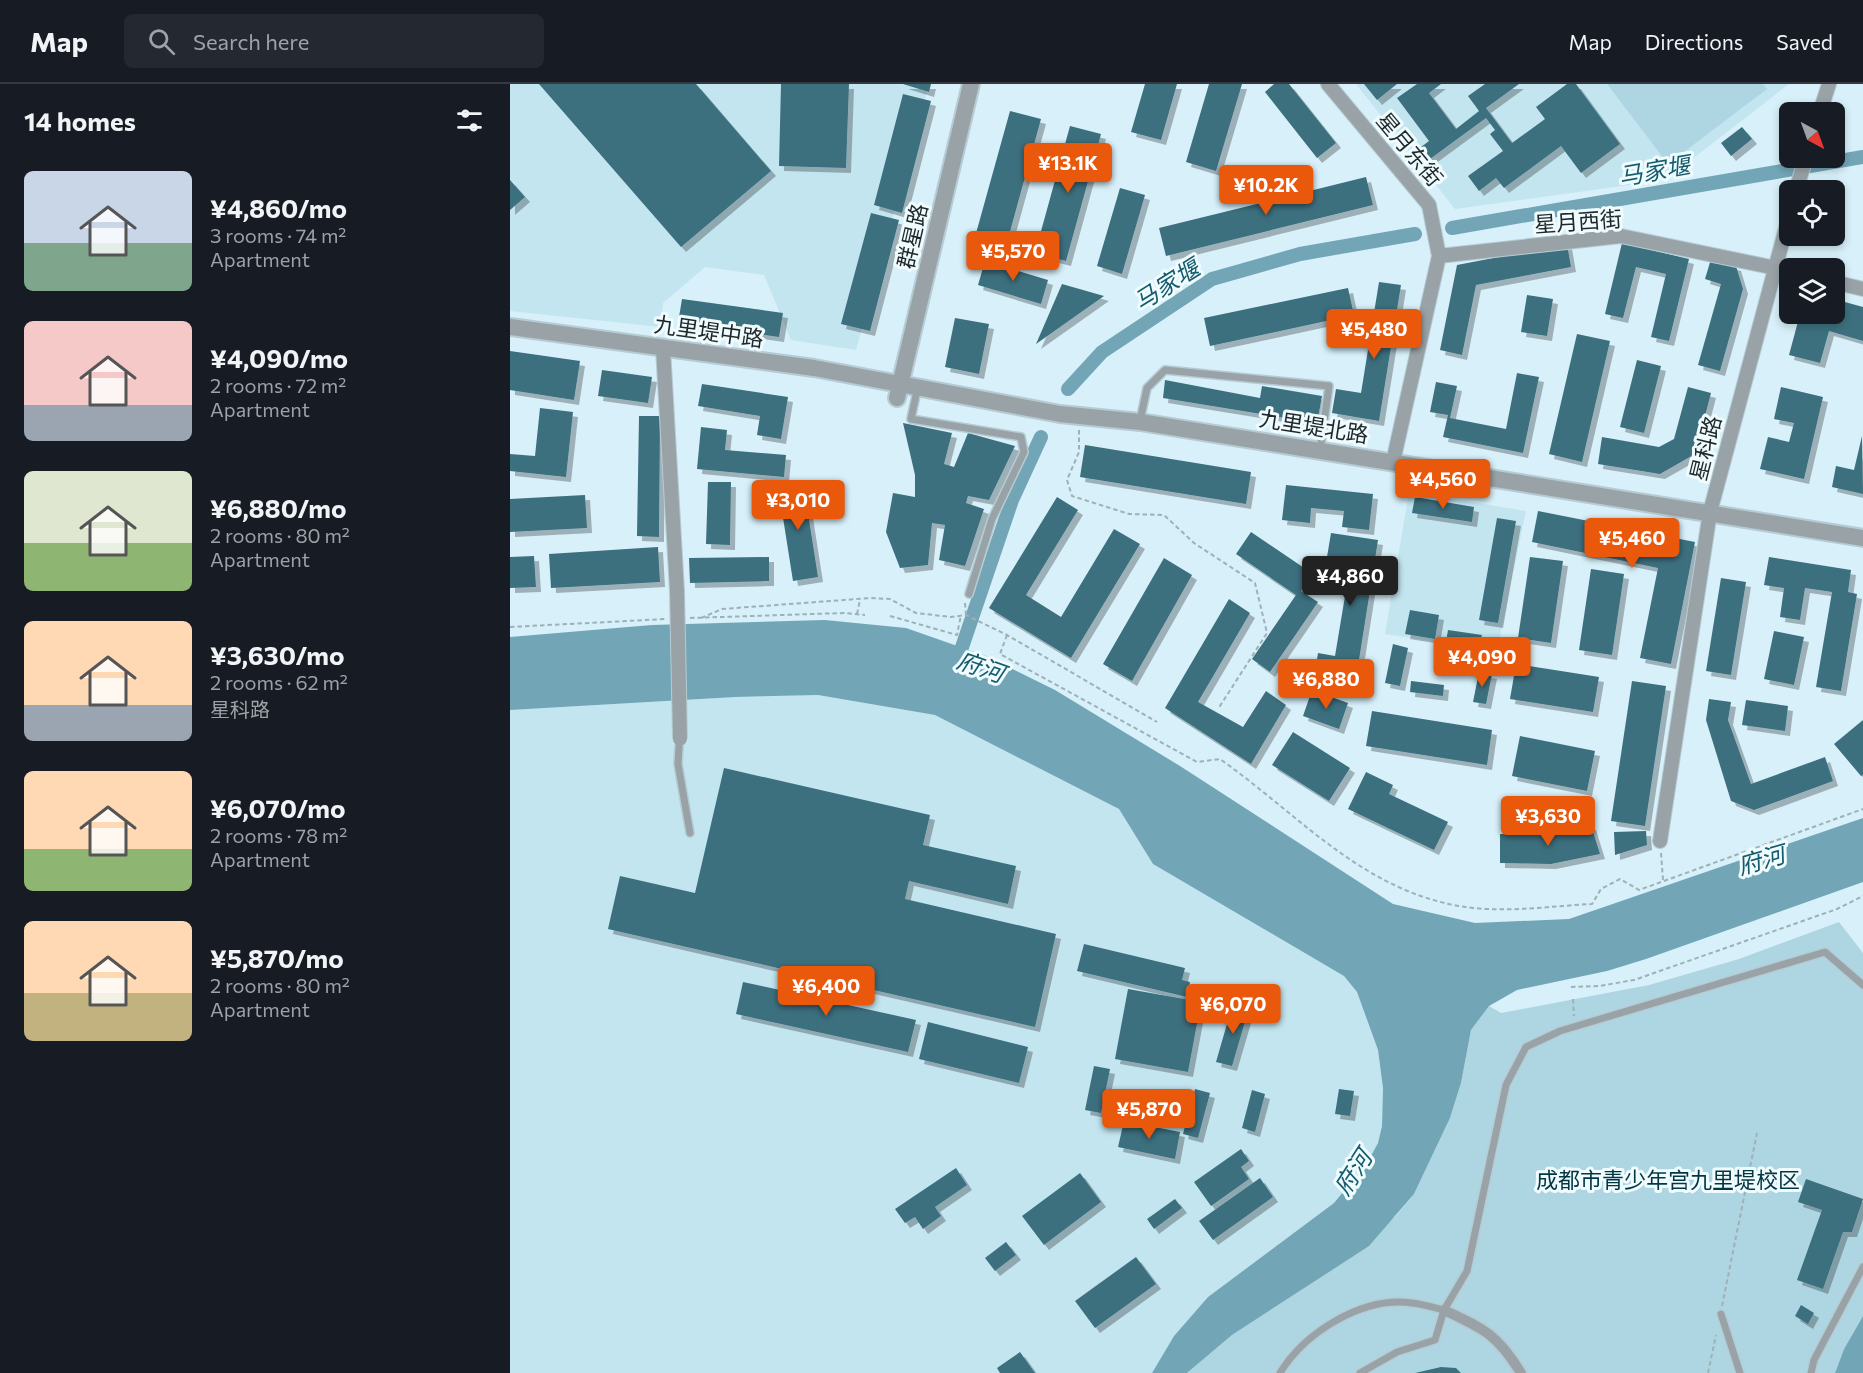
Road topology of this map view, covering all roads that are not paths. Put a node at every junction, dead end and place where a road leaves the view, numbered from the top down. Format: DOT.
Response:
graph roads {
  1 [pos="971,84"];
  2 [pos="1328,84"];
  3 [pos="1829,84"];
  4 [pos="1823,102"];
  5 [pos="1780,246"];
  6 [pos="1439,256"];
  7 [pos="1773,267"];
  8 [pos="1779,268"];
  9 [pos="1845,285"];
  10 [pos="1863,289"];
  11 [pos="510,327"];
  12 [pos="663,348"];
  13 [pos="905,389"];
  14 [pos="1140,422"];
  15 [pos="1320,450"];
  16 [pos="1393,462"];
  17 [pos="1710,512"];
  18 [pos="1863,538"];
  19 [pos="969,594"];
  20 [pos="680,743"];
  21 [pos="690,834"];
  22 [pos="1660,841"];
  23 [pos="1863,985"];
  24 [pos="1863,1267"];
  25 [pos="1444,1310"];
  26 [pos="1721,1314"];
  27 [pos="1280,1373"];
  28 [pos="1360,1373"];
  29 [pos="1521,1373"];
  30 [pos="1740,1373"];
  31 [pos="1811,1373"];
  1 -- 13 [label="street, 群星路"];
  2 -- 6 [label="street, 星月东街"];
  3 -- 4 [label="street"];
  5 -- 7 [label="street, 星科路"];
  6 -- 7 [label="street, 星月西街"];
  6 -- 16 [label="street, 星月东街"];
  7 -- 8 [label="street, 星月西街"];
  7 -- 17 [label="street, 星科路"];
  9 -- 10 [label="street"];
  11 -- 12 [label="street, 九里堤中路"];
  12 -- 13 [label="street, 九里堤中路"];
  12 -- 20 [label="street, bridge"];
  13 -- 14 [label="street, 九里堤北路"];
  13 -- 19 [label="lane"];
  14 -- 15 [label="street, 九里堤北路"];
  14 -- 15 [label="lane"];
  15 -- 16 [label="street, 九里堤北路"];
  16 -- 17 [label="street, 九里堤北路"];
  17 -- 18 [label="street, 九里堤北路"];
  17 -- 22 [label="street, 星科路"];
  20 -- 21 [label="lane"];
  23 -- 25 [label="lane"];
  24 -- 31 [label="lane"];
  25 -- 27 [label="lane"];
  25 -- 28 [label="lane"];
  25 -- 29 [label="street"];
  26 -- 30 [label="lane"];
}
